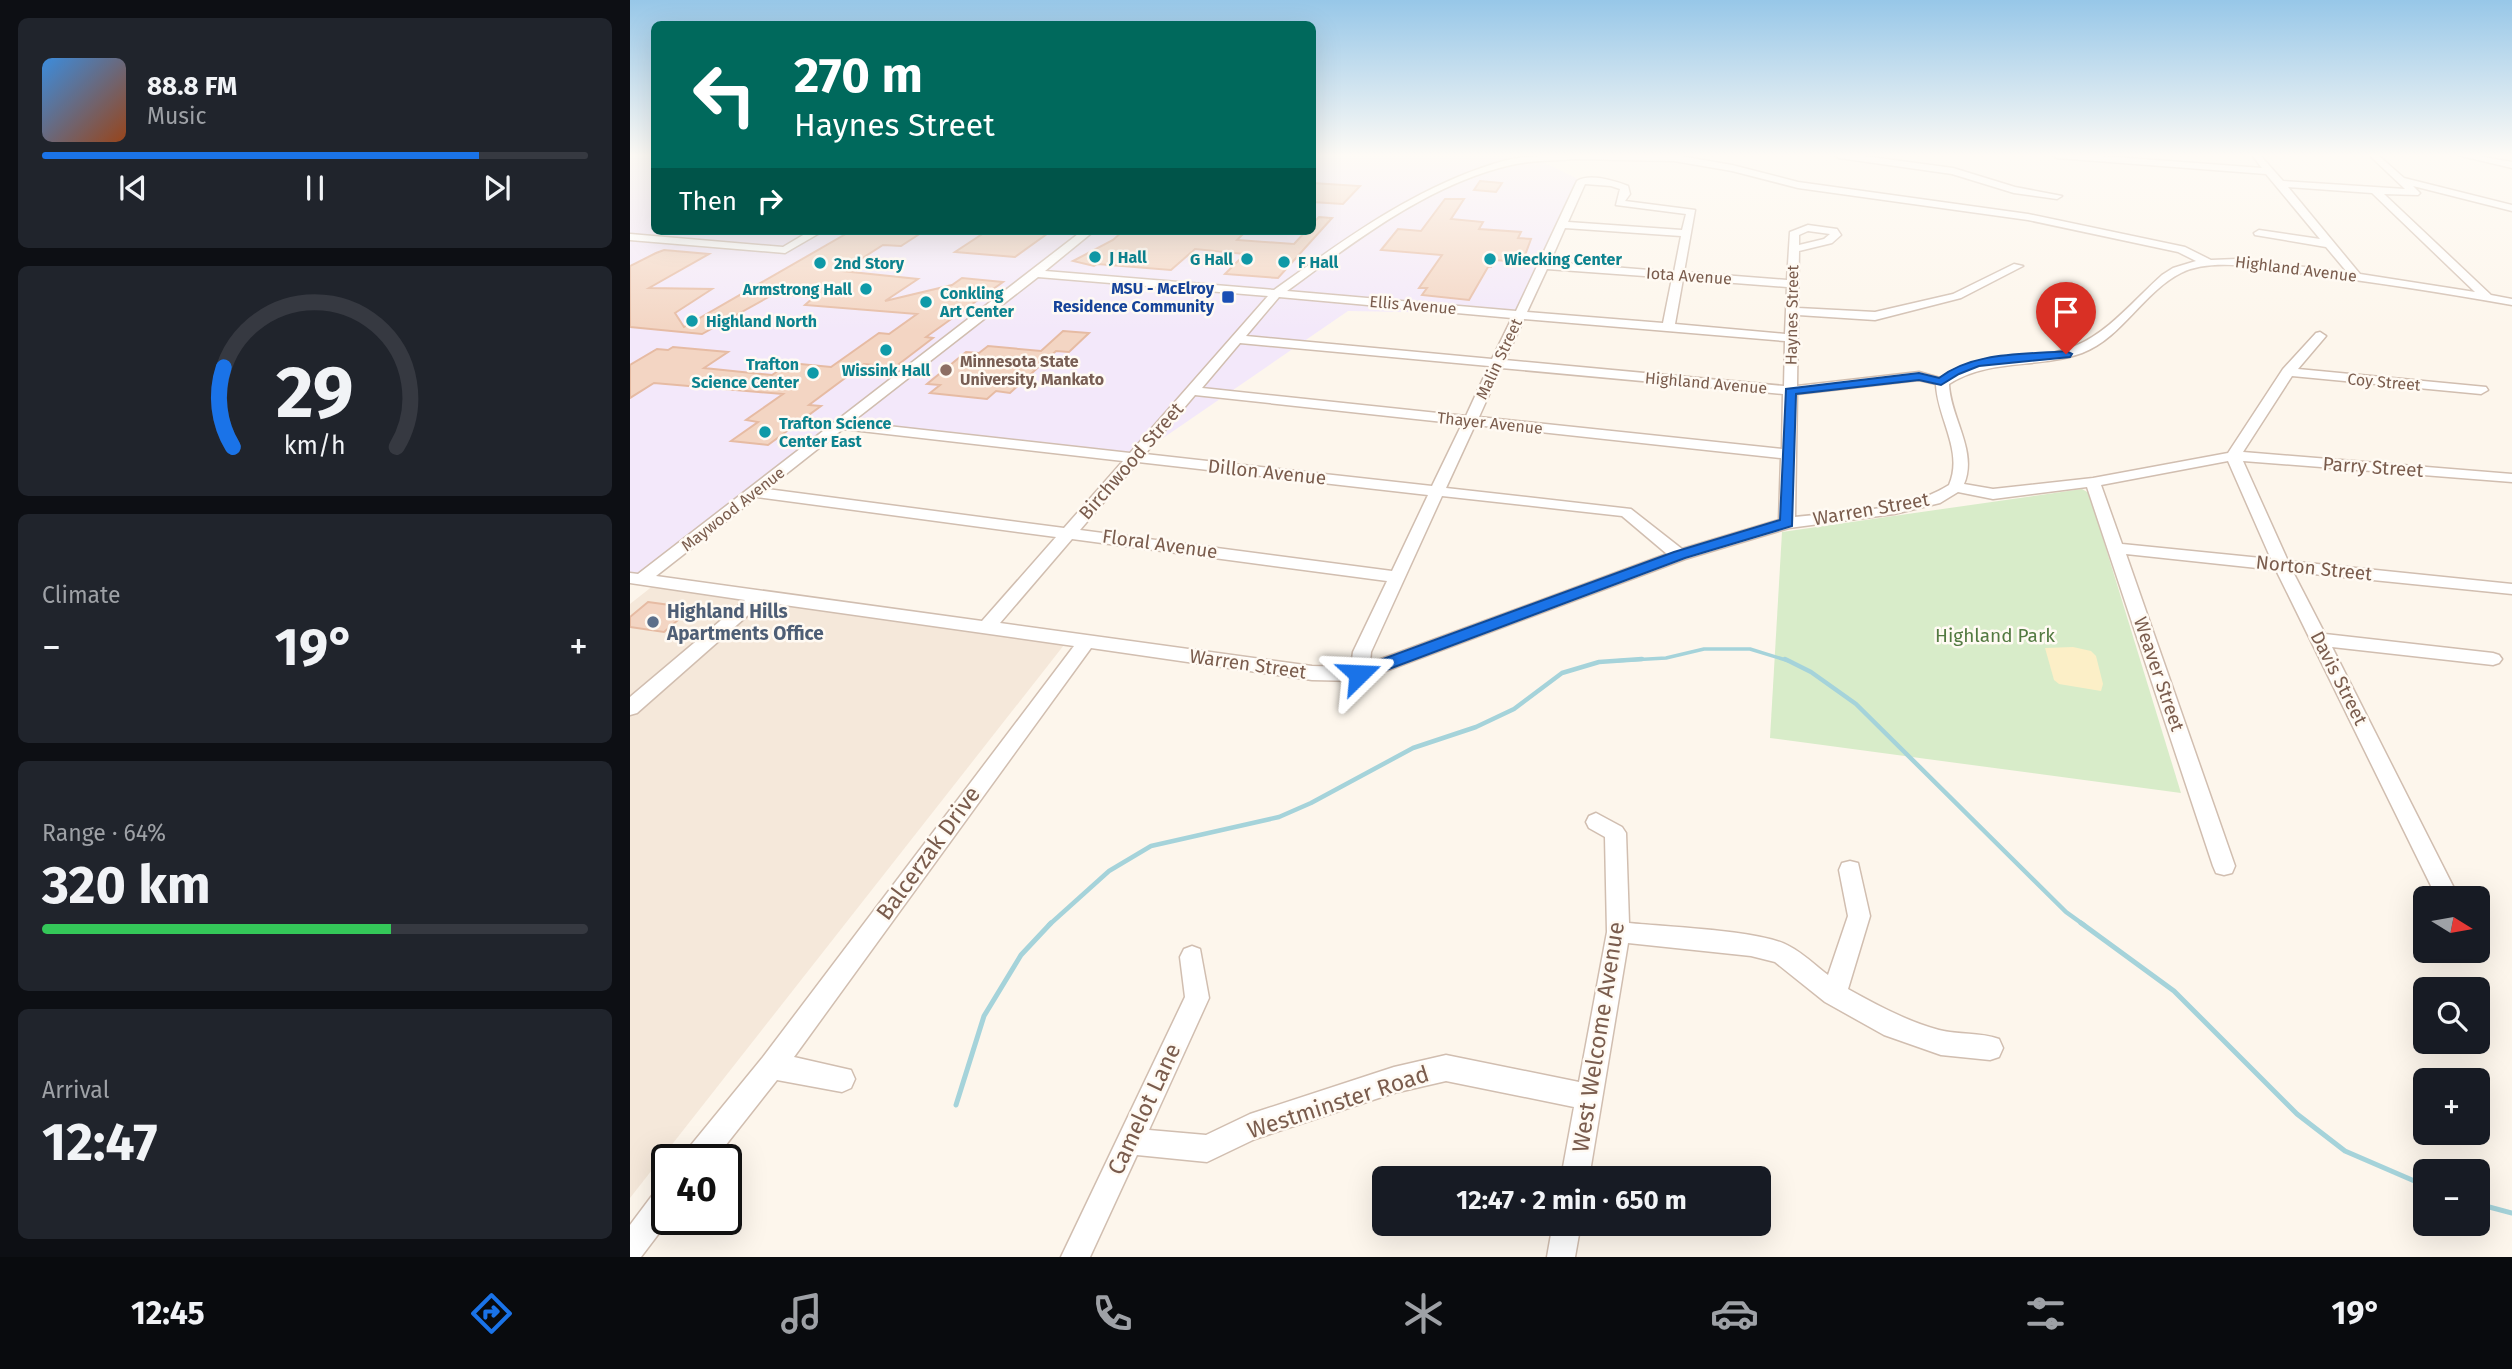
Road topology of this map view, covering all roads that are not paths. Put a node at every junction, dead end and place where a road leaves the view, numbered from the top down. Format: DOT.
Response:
graph roads {
  1 [pos="1396,214"];
  2 [pos="1566,214"];
  3 [pos="1692,214"];
  4 [pos="2004,214"];
  5 [pos="2305,214"];
  6 [pos="2399,214"];
  7 [pos="1561,225"];
  8 [pos="651,230"];
  9 [pos="1686,233"];
  10 [pos="2259,233"];
  11 [pos="811,235"];
  12 [pos="1084,235"];
  13 [pos="632,238"];
  14 [pos="2330,244"];
  15 [pos="1794,249"];
  16 [pos="2207,262"];
  17 [pos="1543,265"];
  18 [pos="2018,266"];
  19 [pos="1035,272"];
  20 [pos="1679,275"];
  21 [pos="2356,276"];
  22 [pos="1793,284"];
  23 [pos="1277,293"];
  24 [pos="2488,298"];
  25 [pos="2512,302"];
  26 [pos="1792,311"];
  27 [pos="1520,314"];
  28 [pos="1668,327"];
  29 [pos="2320,336"];
  30 [pos="1792,338"];
  31 [pos="1238,339"];
  32 [pos="1496,364"];
  33 [pos="2288,372"];
  34 [pos="1941,382"];
  35 [pos="2481,390"];
  36 [pos="1192,391"];
  37 [pos="1790,391"];
  38 [pos="1470,421"];
  39 [pos="841,425"];
  40 [pos="1789,454"];
  41 [pos="1134,457"];
  42 [pos="2233,457"];
  43 [pos="2512,478"];
  44 [pos="2093,482"];
  45 [pos="1955,487"];
  46 [pos="1437,491"];
  47 [pos="755,492"];
  48 [pos="1787,523"];
  49 [pos="1069,532"];
  50 [pos="2116,548"];
  51 [pos="1679,555"];
  52 [pos="2281,564"];
  53 [pos="1397,577"];
  54 [pos="636,578"];
  55 [pos="2512,589"];
  56 [pos="761,595"];
  57 [pos="986,628"];
  58 [pos="2320,639"];
  59 [pos="1086,642"];
  60 [pos="2493,659"];
  61 [pos="1359,674"];
  62 [pos="630,708"];
  63 [pos="1596,822"];
  64 [pos="2224,866"];
  65 [pos="1850,870"];
  66 [pos="2442,886"];
  67 [pos="1618,932"];
  68 [pos="1192,957"];
  69 [pos="1834,993"];
  70 [pos="1990,1048"];
  71 [pos="772,1066"];
  72 [pos="842,1079"];
  73 [pos="1590,1097"];
  74 [pos="1129,1141"];
  75 [pos="710,1144"];
  76 [pos="1577,1166"];
  77 [pos="651,1220"];
  78 [pos="1565,1236"];
  79 [pos="630,1248"];
  80 [pos="1075,1257"];
  81 [pos="1561,1257"];
  1 -- 23 [label="street, Birchwood Street"];
  2 -- 7 [label="street, Malin Street"];
  3 -- 9 [label="street, Malin Street"];
  4 -- 16 [label="street, Birchwood Street"];
  5 -- 14 [label="street"];
  6 -- 24 [label="street"];
  7 -- 9 [label="street"];
  7 -- 17 [label="street, Malin Street"];
  8 -- 13 [label="street"];
  9 -- 20 [label="street"];
  10 -- 14 [label="street"];
  11 -- 13 [label="street"];
  12 -- 19 [label="street, Maywood Avenue"];
  14 -- 21 [label="street"];
  15 -- 15 [label="street, Haynes Street"];
  15 -- 22 [label="street, Haynes Street"];
  16 -- 21 [label="street, Highland Avenue"];
  16 -- 34 [label="street, Highland Avenue"];
  17 -- 20 [label="street, Iota Avenue"];
  17 -- 27 [label="street, Malin Street"];
  18 -- 26 [label="street"];
  19 -- 23 [label="street, Ellis Avenue"];
  19 -- 39 [label="street, Maywood Avenue"];
  20 -- 22 [label="street, Iota Avenue"];
  20 -- 28 [label="street"];
  21 -- 24 [label="street, Highland Avenue"];
  22 -- 26 [label="street, Haynes Street"];
  23 -- 27 [label="street, Ellis Avenue"];
  23 -- 31 [label="street, Birchwood Street"];
  24 -- 25 [label="street, Highland Avenue"];
  26 -- 30 [label="street, Haynes Street"];
  27 -- 28 [label="street, Ellis Avenue"];
  27 -- 32 [label="street, Malin Street"];
  28 -- 30 [label="street, Ellis Avenue"];
  29 -- 33 [label="street"];
  30 -- 37 [label="street, Haynes Street"];
  31 -- 32 [label="street, Highland Avenue"];
  31 -- 36 [label="street, Birchwood Street"];
  32 -- 37 [label="street, Highland Avenue"];
  32 -- 38 [label="street, Malin Street"];
  33 -- 35 [label="street, Coy Street"];
  33 -- 42 [label="street"];
  34 -- 37 [label="street, Highland Avenue"];
  34 -- 45 [label="street"];
  36 -- 38 [label="street, Thayer Avenue"];
  36 -- 41 [label="street, Birchwood Street"];
  37 -- 40 [label="street, Haynes Street"];
  38 -- 40 [label="street, Thayer Avenue"];
  38 -- 46 [label="street, Malin Street"];
  39 -- 41 [label="street, Dillon Avenue"];
  39 -- 47 [label="street, Maywood Avenue"];
  40 -- 48 [label="street, Haynes Street"];
  41 -- 46 [label="street, Dillon Avenue"];
  41 -- 49 [label="street, Birchwood Street"];
  42 -- 43 [label="street, Parry Street"];
  42 -- 44 [label="street, Warren Street"];
  42 -- 52 [label="street, Davis Street"];
  44 -- 45 [label="street, Warren Street"];
  44 -- 50 [label="street, Weaver Street"];
  45 -- 48 [label="street, Warren Street"];
  46 -- 51 [label="street, Dillon Avenue"];
  46 -- 53 [label="street, Malin Street"];
  47 -- 49 [label="street, Floral Avenue"];
  47 -- 54 [label="street, Maywood Avenue"];
  48 -- 51 [label="street, Warren Street"];
  49 -- 53 [label="street, Floral Avenue"];
  49 -- 57 [label="street, Birchwood Street"];
  50 -- 52 [label="street, Norton Street"];
  50 -- 64 [label="street, Weaver Street"];
  51 -- 61 [label="street, Warren Street"];
  52 -- 55 [label="street, Norton Street"];
  52 -- 58 [label="street, Davis Street"];
  53 -- 61 [label="street, Malin Street"];
  54 -- 56 [label="street, Warren Street"];
  56 -- 57 [label="street, Warren Street"];
  56 -- 62 [label="street"];
  57 -- 59 [label="street, Warren Street"];
  58 -- 60 [label="street"];
  58 -- 66 [label="street, Davis Street"];
  59 -- 61 [label="street, Warren Street"];
  59 -- 71 [label="street, Balcerzak Drive"];
  63 -- 67 [label="street, West Welcome Avenue"];
  65 -- 69 [label="street"];
  67 -- 69 [label="street"];
  67 -- 73 [label="street, West Welcome Avenue"];
  68 -- 74 [label="street, Camelot Lane"];
  69 -- 70 [label="street"];
  71 -- 72 [label="street"];
  71 -- 75 [label="street, Balcerzak Drive"];
  73 -- 74 [label="street, Westminster Road"];
  73 -- 76 [label="street, West Welcome Avenue"];
  74 -- 80 [label="street, Camelot Lane"];
  77 -- 79 [label="street"];
  78 -- 81 [label="street"];
}
